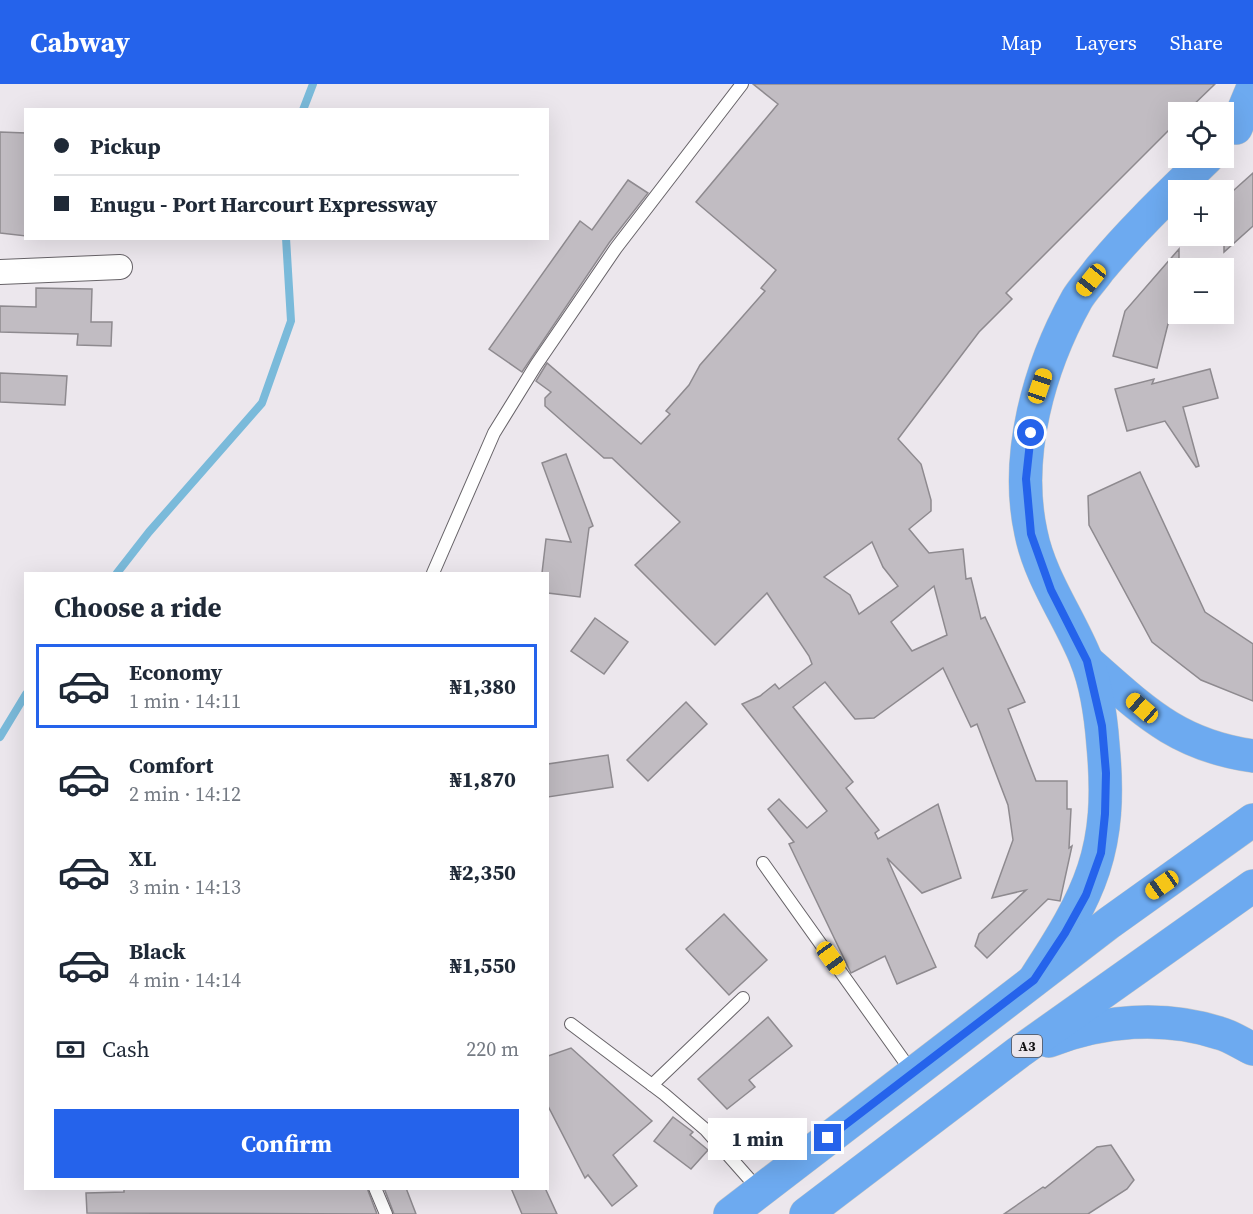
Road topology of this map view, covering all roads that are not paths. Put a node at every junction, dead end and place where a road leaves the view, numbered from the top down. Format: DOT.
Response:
graph roads {
  1 [pos="742,84"];
  2 [pos="1253,87"];
  3 [pos="1238,129"];
  4 [pos="1197,168"];
  5 [pos="120,267"];
  6 [pos="0,273"];
  7 [pos="433,572"];
  8 [pos="1087,661"];
  9 [pos="1253,756"];
  10 [pos="1253,820"];
  11 [pos="764,863"];
  12 [pos="1253,886"];
  13 [pos="1034,980"];
  14 [pos="743,998"];
  15 [pos="572,1024"];
  16 [pos="1253,1049"];
  17 [pos="1019,1052"];
  18 [pos="913,1073"];
  19 [pos="652,1085"];
  20 [pos="376,1190"];
  21 [pos="760,1191"];
  22 [pos="386,1214"];
  23 [pos="730,1214"];
  24 [pos="806,1214"];
  1 -- 7 [label="lane"];
  2 -- 3 [label="highway"];
  4 -- 8 [label="highway"];
  5 -- 6 [label="street"];
  8 -- 9 [label="highway"];
  8 -- 13 [label="highway"];
  10 -- 13 [label="highway"];
  11 -- 18 [label="lane"];
  12 -- 17 [label="highway, A3"];
  13 -- 18 [label="highway"];
  14 -- 19 [label="lane"];
  15 -- 19 [label="lane"];
  16 -- 17 [label="highway"];
  17 -- 24 [label="highway, A3"];
  18 -- 21 [label="highway"];
  19 -- 21 [label="lane"];
  20 -- 22 [label="lane"];
  21 -- 23 [label="highway"];
}
